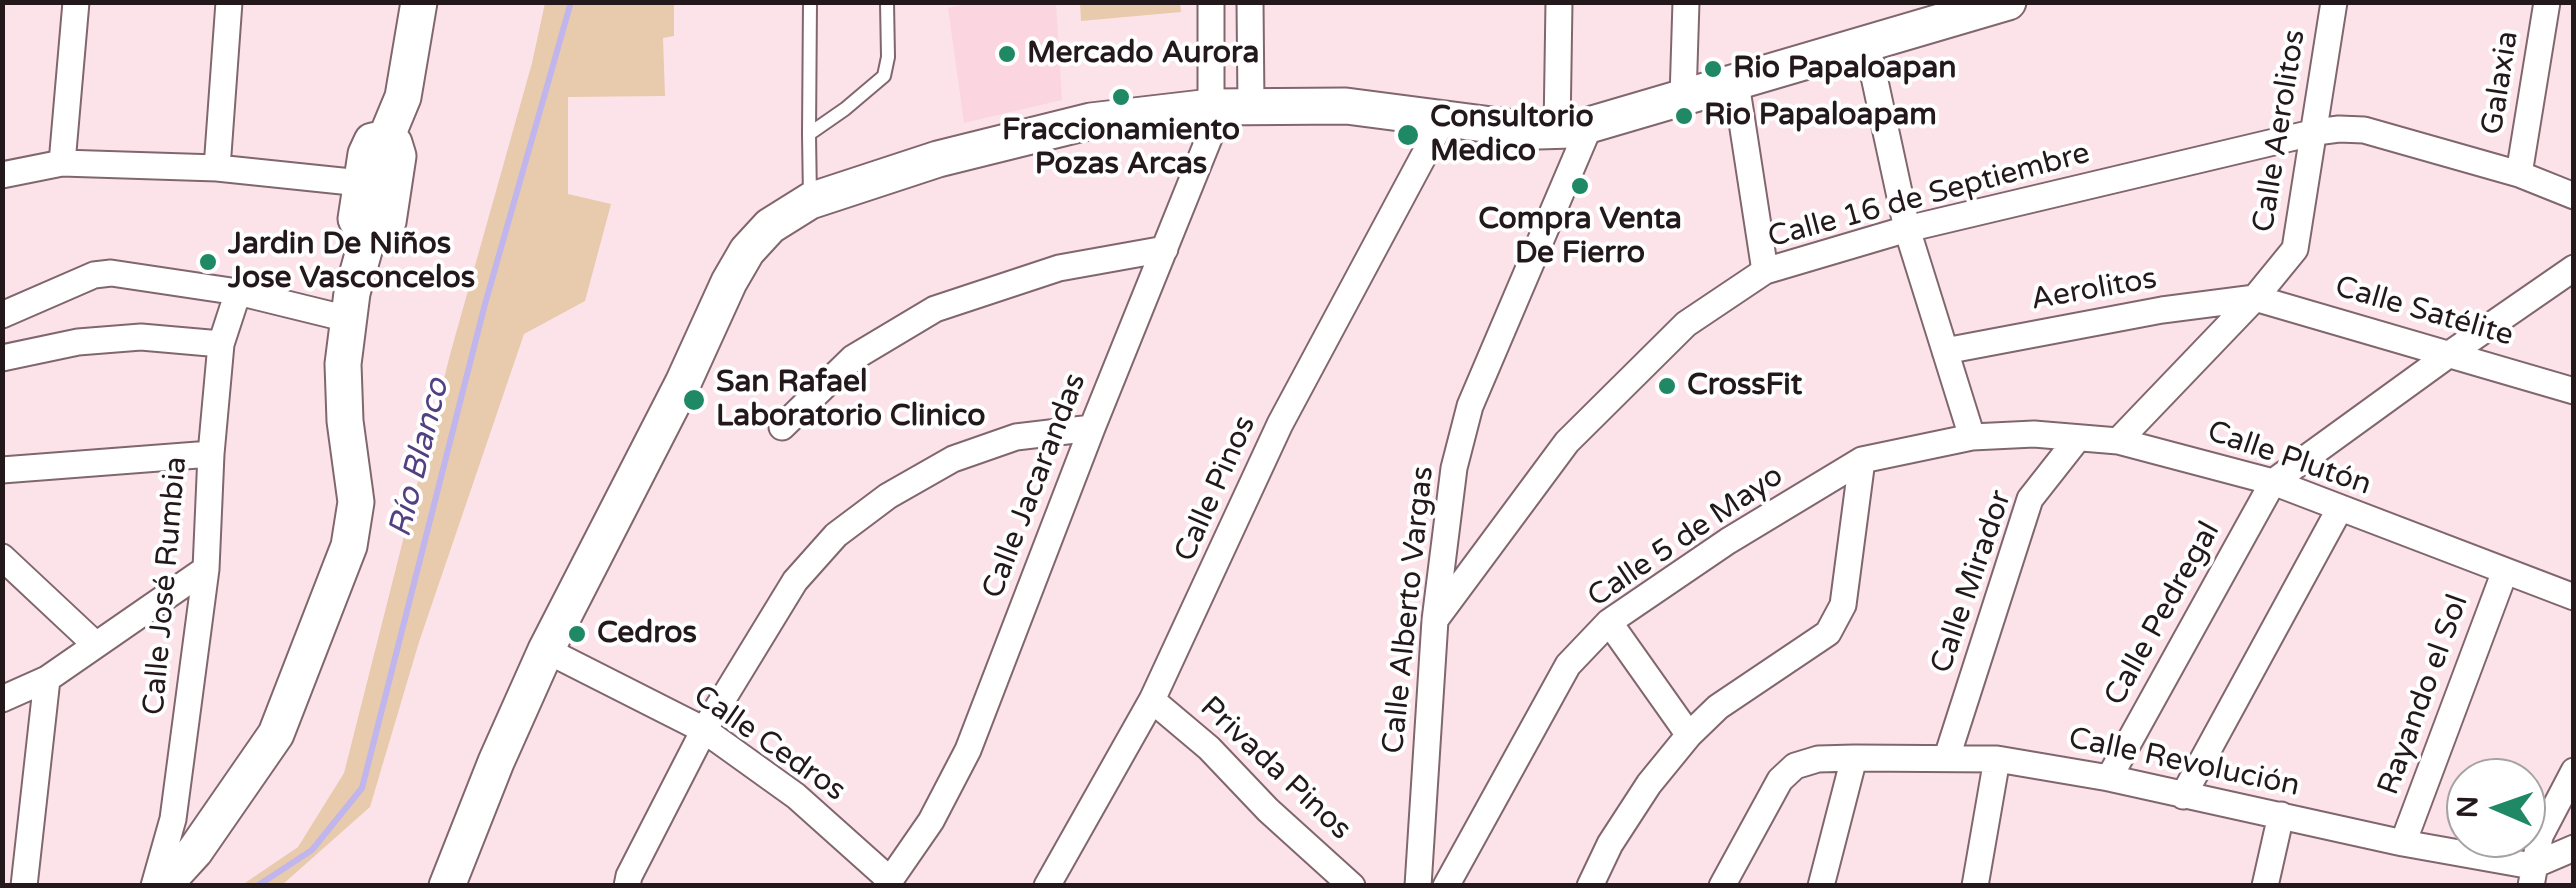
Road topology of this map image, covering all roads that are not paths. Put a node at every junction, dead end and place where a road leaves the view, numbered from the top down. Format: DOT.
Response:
graph roads {
  1 [pos="76,2"];
  2 [pos="229,2"];
  3 [pos="419,2"];
  4 [pos="810,2"];
  5 [pos="887,2"];
  6 [pos="1212,2"];
  7 [pos="1250,2"];
  8 [pos="1559,2"];
  9 [pos="1686,2"];
  10 [pos="2008,2"];
  11 [pos="2334,2"];
  12 [pos="2547,2"];
  13 [pos="1867,44"];
  14 [pos="1736,83"];
  15 [pos="1684,98"];
  16 [pos="1228,106"];
  17 [pos="1444,118"];
  18 [pos="1573,129"];
  19 [pos="2316,132"];
  20 [pos="808,134"];
  21 [pos="386,138"];
  22 [pos="62,163"];
  23 [pos="217,168"];
  24 [pos="2519,174"];
  25 [pos="2,175"];
  26 [pos="362,183"];
  27 [pos="2574,196"];
  28 [pos="810,202"];
  29 [pos="1907,230"];
  30 [pos="369,233"];
  31 [pos="1165,249"];
  32 [pos="2574,268"];
  33 [pos="1765,272"];
  34 [pos="238,292"];
  35 [pos="2256,298"];
  36 [pos="2,315"];
  37 [pos="348,318"];
  38 [pos="222,344"];
  39 [pos="1944,351"];
  40 [pos="2450,353"];
  41 [pos="2,358"];
  42 [pos="2574,391"];
  43 [pos="782,426"];
  44 [pos="1092,428"];
  45 [pos="1972,437"];
  46 [pos="2078,438"];
  47 [pos="2118,440"];
  48 [pos="211,454"];
  49 [pos="1862,460"];
  50 [pos="2,470"];
  51 [pos="2273,482"];
  52 [pos="2339,510"];
  53 [pos="2,557"];
  54 [pos="206,569"];
  55 [pos="2505,570"];
  56 [pos="2574,597"];
  57 [pos="1435,620"];
  58 [pos="1609,622"];
  59 [pos="96,645"];
  60 [pos="546,650"];
  61 [pos="48,679"];
  62 [pos="2,700"];
  63 [pos="1152,700"];
  64 [pos="704,730"];
  65 [pos="1688,735"];
  66 [pos="1947,757"];
  67 [pos="1854,758"];
  68 [pos="1997,759"];
  69 [pos="2574,771"];
  70 [pos="2109,778"];
  71 [pos="2183,796"];
  72 [pos="2281,815"];
  73 [pos="2403,843"];
  74 [pos="2574,848"];
  75 [pos="2532,876"];
  76 [pos="888,883"];
  77 [pos="24,886"];
  78 [pos="154,886"];
  79 [pos="163,886"];
  80 [pos="447,886"];
  81 [pos="627,886"];
  82 [pos="1047,886"];
  83 [pos="1352,886"];
  84 [pos="1418,886"];
  85 [pos="1446,886"];
  86 [pos="1590,886"];
  87 [pos="1722,886"];
  88 [pos="1821,886"];
  89 [pos="1975,886"];
  90 [pos="2264,886"];
  1 -- 22 [label="street"];
  2 -- 23 [label="street"];
  3 -- 21 [label="main road"];
  4 -- 20 [label="lane"];
  5 -- 20 [label="lane"];
  6 -- 16 [label="street"];
  7 -- 16 [label="street"];
  8 -- 18 [label="street"];
  9 -- 15 [label="street"];
  10 -- 13 [label="main road"];
  11 -- 19 [label="street, Calle Aerolitos"];
  12 -- 24 [label="street, Galaxia"];
  13 -- 14 [label="main road"];
  13 -- 29 [label="street"];
  14 -- 15 [label="main road"];
  14 -- 33 [label="street"];
  15 -- 18 [label="main road"];
  16 -- 17 [label="main road"];
  16 -- 28 [label="main road"];
  16 -- 31 [label="street, Calle Jacarandas"];
  17 -- 18 [label="main road"];
  17 -- 63 [label="street, Calle Pinos"];
  18 -- 57 [label="street, Calle Alberto Vargas"];
  19 -- 24 [label="street, Calle 16 de Septiembre"];
  19 -- 29 [label="street, Calle 16 de Septiembre"];
  19 -- 35 [label="street, Calle Aerolitos"];
  20 -- 28 [label="lane"];
  21 -- 26 [label="main road"];
  21 -- 30 [label="main road"];
  22 -- 23 [label="street"];
  22 -- 25 [label="street"];
  23 -- 26 [label="street"];
  24 -- 27 [label="street, Calle 16 de Septiembre"];
  26 -- 30 [label="main road"];
  28 -- 60 [label="main road"];
  29 -- 33 [label="street, Calle 16 de Septiembre"];
  29 -- 39 [label="street"];
  30 -- 37 [label="main road"];
  31 -- 43 [label="street"];
  31 -- 44 [label="street, Calle Jacarandas"];
  32 -- 40 [label="street"];
  33 -- 57 [label="street, Calle 16 de Septiembre"];
  34 -- 36 [label="street"];
  34 -- 37 [label="street"];
  34 -- 38 [label="street, Calle José Rumbia"];
  35 -- 39 [label="street, Aerolitos"];
  35 -- 40 [label="street, Calle Satélite"];
  35 -- 47 [label="street, Calle Aerolitos"];
  37 -- 79 [label="main road"];
  38 -- 41 [label="street"];
  38 -- 48 [label="street, Calle José Rumbia"];
  39 -- 45 [label="street"];
  40 -- 42 [label="street, Calle Satélite"];
  40 -- 51 [label="street"];
  44 -- 64 [label="street"];
  44 -- 76 [label="street, Calle Jacarandas"];
  45 -- 46 [label="street, Calle Plutón"];
  45 -- 49 [label="street, Calle 5 de Mayo"];
  46 -- 47 [label="street, Calle Plutón"];
  46 -- 66 [label="street, Calle Mirador"];
  47 -- 51 [label="street, Calle Plutón"];
  48 -- 50 [label="street"];
  48 -- 54 [label="street, Calle José Rumbia"];
  49 -- 58 [label="street, Calle 5 de Mayo"];
  49 -- 65 [label="street"];
  51 -- 52 [label="street, Calle Plutón"];
  51 -- 70 [label="street, Calle Pedregal"];
  52 -- 55 [label="street, Calle Plutón"];
  52 -- 71 [label="street"];
  53 -- 59 [label="street"];
  54 -- 59 [label="street"];
  54 -- 78 [label="street, Calle José Rumbia"];
  55 -- 56 [label="street, Calle Plutón"];
  55 -- 73 [label="street, Rayando el Sol"];
  57 -- 84 [label="street, Calle Alberto Vargas"];
  58 -- 65 [label="street"];
  58 -- 85 [label="street, Calle 5 de Mayo"];
  59 -- 61 [label="street"];
  60 -- 64 [label="street, Calle Cedros"];
  60 -- 80 [label="main road"];
  61 -- 62 [label="street"];
  61 -- 77 [label="street"];
  63 -- 82 [label="street, Calle Pinos"];
  63 -- 83 [label="street, Privada Pinos"];
  64 -- 76 [label="street, Calle Cedros"];
  64 -- 81 [label="street"];
  65 -- 86 [label="street"];
  66 -- 67 [label="street, Calle Revolución"];
  66 -- 68 [label="street, Calle Revolución"];
  67 -- 87 [label="street, Calle Revolución"];
  67 -- 88 [label="street"];
  68 -- 70 [label="street, Calle Revolución"];
  68 -- 89 [label="street"];
  69 -- 75 [label="street"];
  70 -- 71 [label="street, Calle Revolución"];
  71 -- 72 [label="street, Calle Revolución"];
  72 -- 73 [label="street, Calle Revolución"];
  72 -- 90 [label="street"];
  73 -- 75 [label="street, Calle Revolución"];
  74 -- 75 [label="street"];
}
